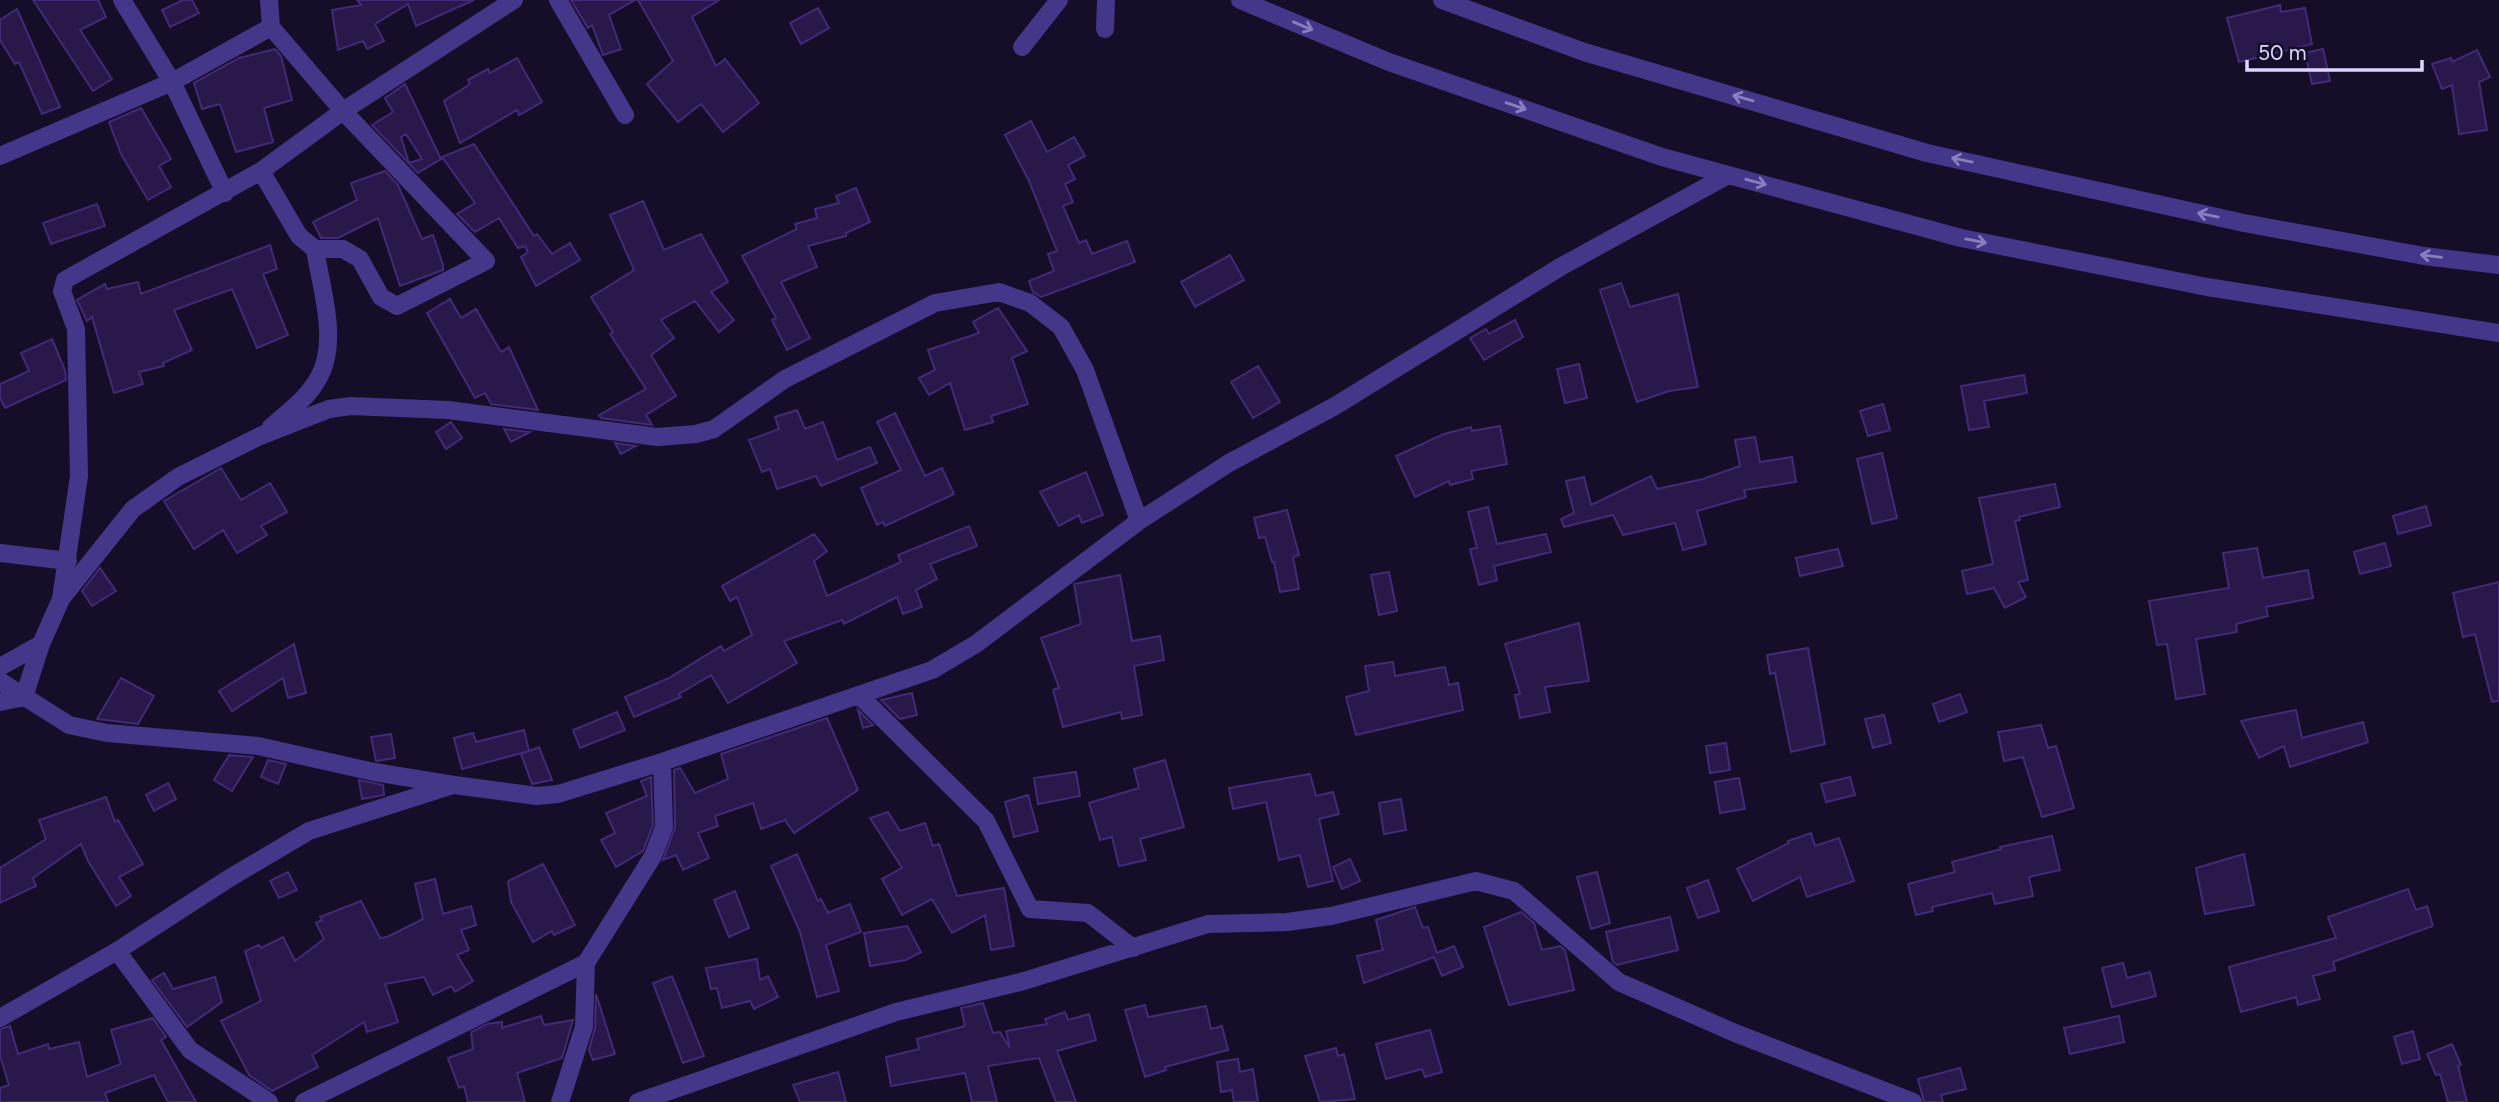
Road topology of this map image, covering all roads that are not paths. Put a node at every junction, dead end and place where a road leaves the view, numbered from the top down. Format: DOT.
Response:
graph roads {
  1 [pos="122,0"];
  2 [pos="269,0"];
  3 [pos="514,0"];
  4 [pos="558,0"];
  5 [pos="1059,0"];
  6 [pos="1106,0"];
  7 [pos="1240,0"];
  8 [pos="1442,0"];
  9 [pos="271,27"];
  10 [pos="1105,29"];
  11 [pos="1022,47"];
  12 [pos="172,82"];
  13 [pos="343,110"];
  14 [pos="625,115"];
  15 [pos="0,156"];
  16 [pos="261,171"];
  17 [pos="1728,175"];
  18 [pos="225,193"];
  19 [pos="315,249"];
  20 [pos="2499,265"];
  21 [pos="2499,333"];
  22 [pos="260,436"];
  23 [pos="1139,521"];
  24 [pos="0,553"];
  25 [pos="68,561"];
  26 [pos="61,599"];
  27 [pos="41,644"];
  28 [pos="0,667"];
  29 [pos="0,681"];
  30 [pos="860,696"];
  31 [pos="23,697"];
  32 [pos="0,702"];
  33 [pos="662,762"];
  34 [pos="454,785"];
  35 [pos="1133,948"];
  36 [pos="117,951"];
  37 [pos="586,963"];
  38 [pos="0,1018"];
  39 [pos="269,1102"];
  40 [pos="304,1102"];
  41 [pos="560,1102"];
  42 [pos="638,1102"];
  43 [pos="1913,1102"];
  1 -- 12 [label="street"];
  2 -- 9 [label="street"];
  3 -- 13 [label="street"];
  4 -- 14 [label="street"];
  5 -- 11 [label="street"];
  6 -- 10 [label="street"];
  7 -- 17 [label="street, one-way"];
  20 -- 8 [label="street, one-way"];
  9 -- 12 [label="street"];
  9 -- 13 [label="street"];
  12 -- 15 [label="street"];
  12 -- 18 [label="street"];
  13 -- 16 [label="street"];
  13 -- 19 [label="street"];
  16 -- 18 [label="street"];
  16 -- 19 [label="street"];
  17 -- 21 [label="street, one-way"];
  17 -- 23 [label="street"];
  18 -- 25 [label="street"];
  19 -- 22 [label="street"];
  22 -- 23 [label="street"];
  22 -- 26 [label="street"];
  23 -- 30 [label="street"];
  24 -- 25 [label="street"];
  25 -- 26 [label="street"];
  26 -- 27 [label="street"];
  27 -- 28 [label="street"];
  27 -- 31 [label="street"];
  29 -- 31 [label="street"];
  30 -- 33 [label="street"];
  30 -- 35 [label="street"];
  31 -- 32 [label="street"];
  31 -- 34 [label="street"];
  33 -- 34 [label="street"];
  33 -- 37 [label="street"];
  34 -- 36 [label="street"];
  35 -- 42 [label="street"];
  35 -- 43 [label="street"];
  36 -- 38 [label="street"];
  36 -- 39 [label="street"];
  37 -- 40 [label="street"];
  37 -- 41 [label="street"];
}
